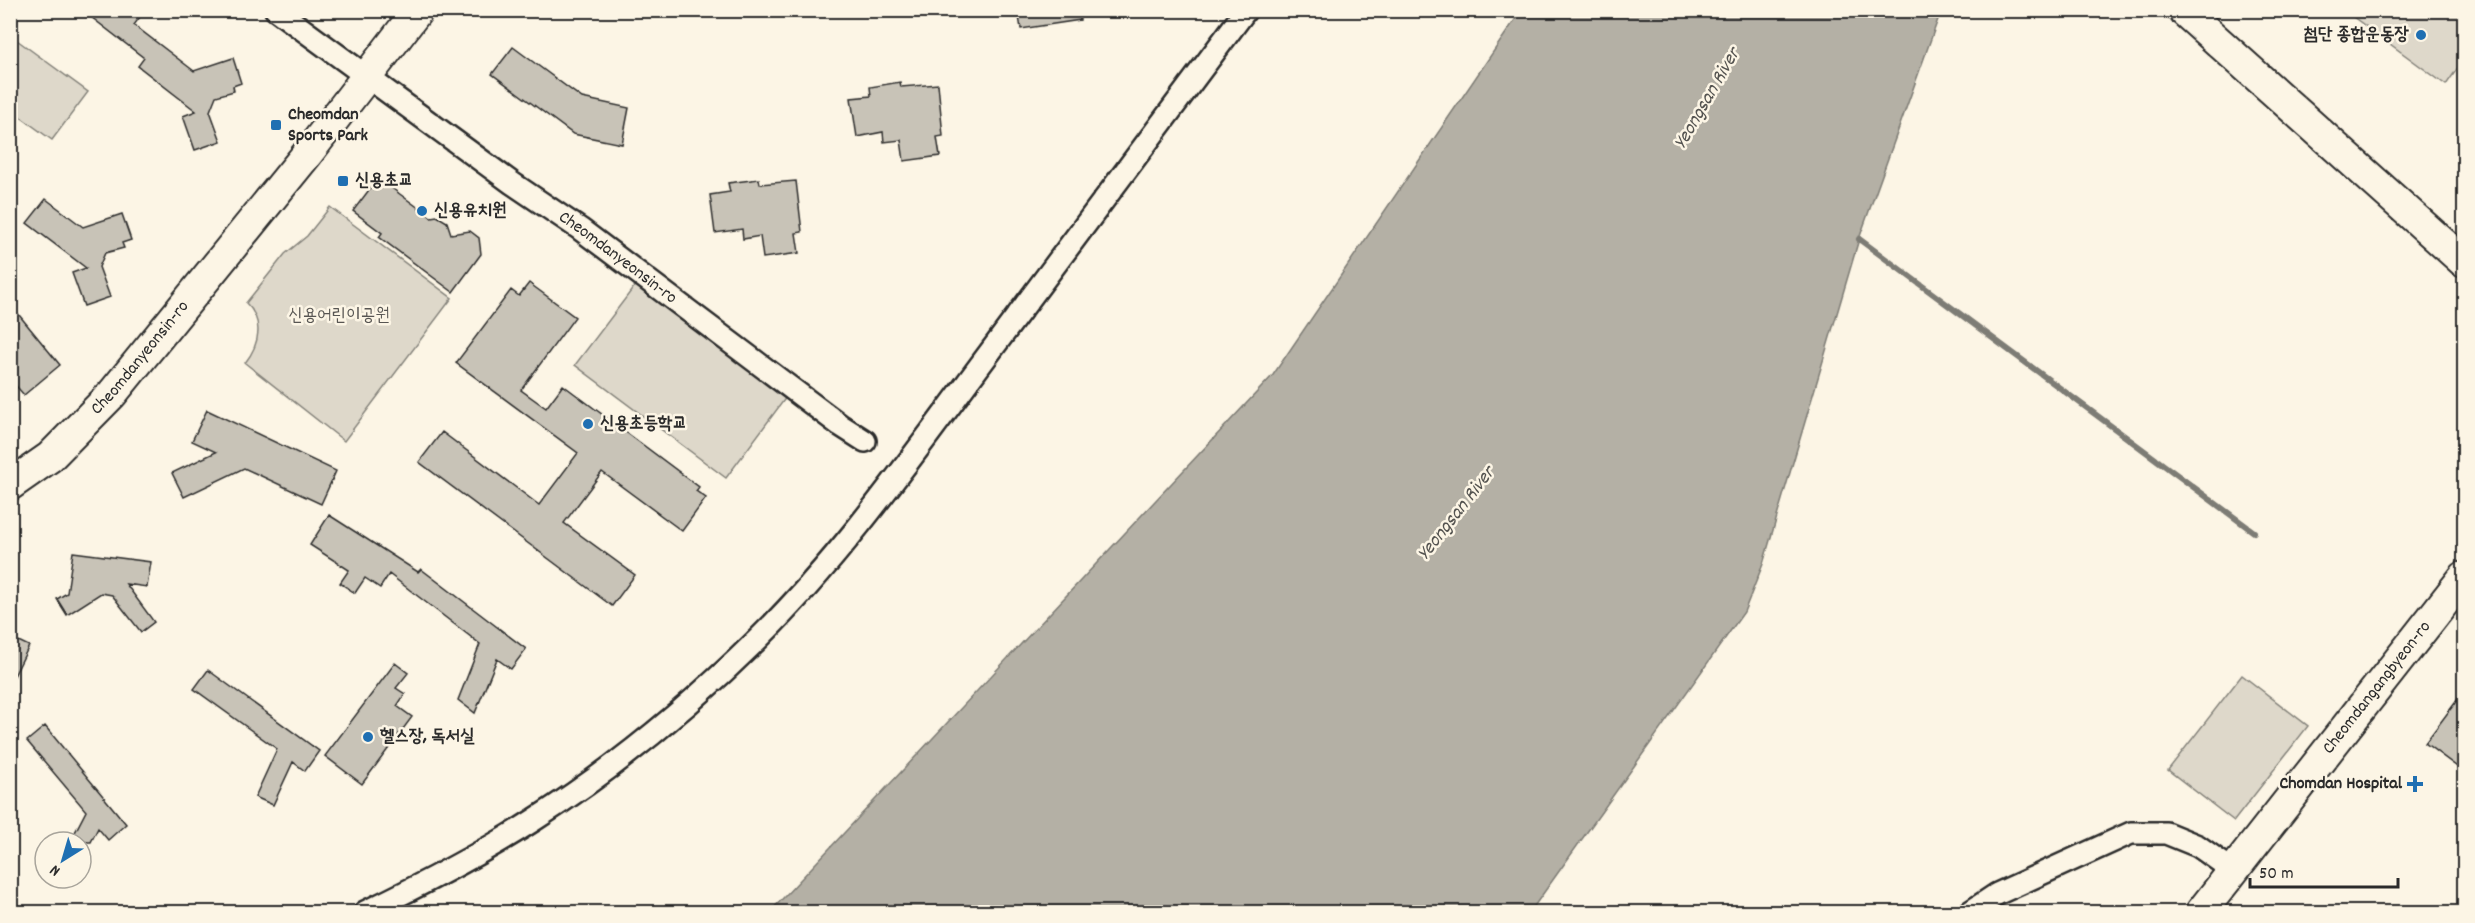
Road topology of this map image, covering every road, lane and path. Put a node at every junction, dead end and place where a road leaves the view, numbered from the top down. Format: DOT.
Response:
graph roads {
  1 [pos="276,10"];
  2 [pos="418,10"];
  3 [pos="1246,10"];
  4 [pos="2183,10"];
  5 [pos="368,77"];
  6 [pos="2464,262"];
  7 [pos="865,441"];
  8 [pos="10,485"];
  9 [pos="2464,577"];
  10 [pos="2232,870"];
  11 [pos="365,912"];
  12 [pos="1970,912"];
  13 [pos="2201,912"];
  1 -- 5 [label="street"];
  2 -- 5 [label="street, Cheomdanyeonsin-ro"];
  3 -- 11 [label="street"];
  4 -- 6 [label="street"];
  5 -- 7 [label="street, Cheomdanyeonsin-ro"];
  5 -- 8 [label="street, Cheomdanyeonsin-ro"];
  9 -- 10 [label="street, Cheomdangangbyeon-ro"];
  10 -- 12 [label="street"];
  10 -- 13 [label="street, Cheomdangangbyeon-ro"];
}
